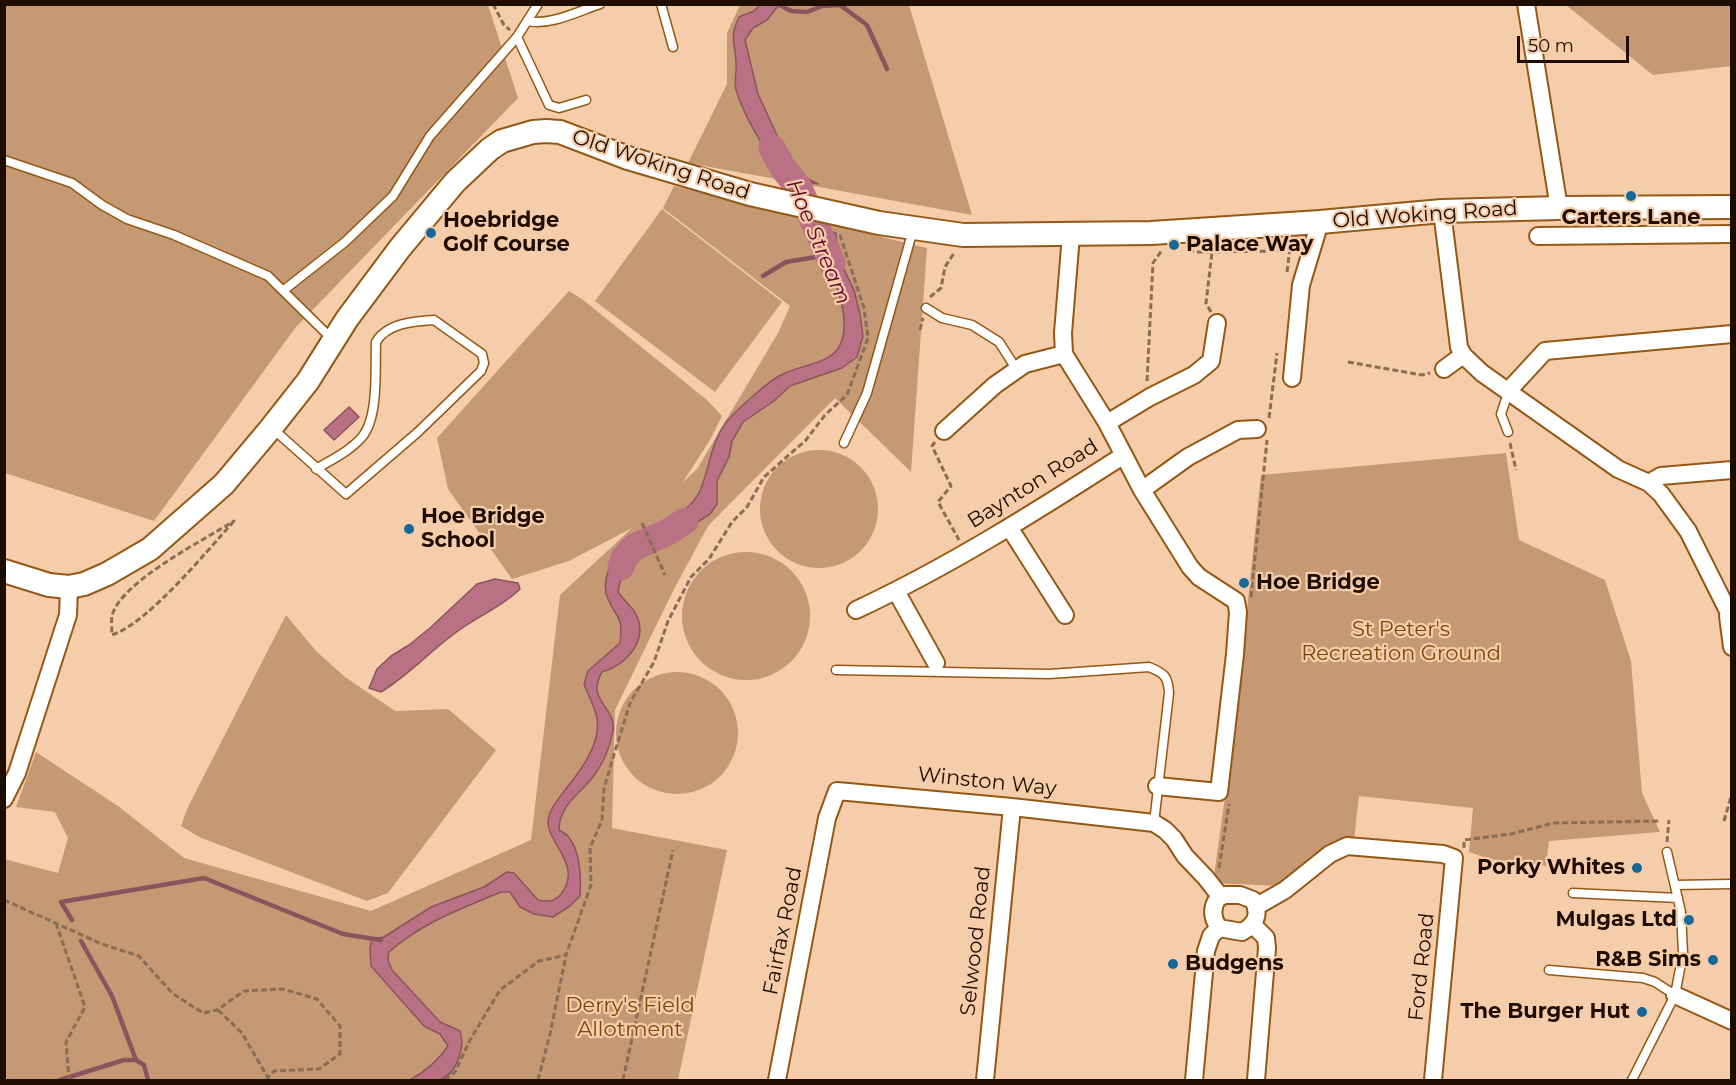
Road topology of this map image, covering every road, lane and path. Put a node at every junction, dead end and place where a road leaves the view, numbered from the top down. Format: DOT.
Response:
graph roads {
  1 [pos="493,4"];
  2 [pos="538,4"];
  3 [pos="600,4"];
  4 [pos="661,4"];
  5 [pos="1526,4"];
  6 [pos="527,21"];
  7 [pos="517,37"];
  8 [pos="673,47"];
  9 [pos="586,100"];
  10 [pos="4,160"];
  11 [pos="1674,206"];
  12 [pos="1731,207"];
  13 [pos="1442,211"];
  14 [pos="1320,222"];
  15 [pos="1558,223"];
  16 [pos="842,224"];
  17 [pos="913,229"];
  18 [pos="1292,232"];
  19 [pos="1675,234"];
  20 [pos="1731,234"];
  21 [pos="963,235"];
  22 [pos="1071,235"];
  23 [pos="1538,236"];
  24 [pos="1170,248"];
  25 [pos="1186,250"];
  26 [pos="1212,252"];
  27 [pos="1279,252"];
  28 [pos="1287,276"];
  29 [pos="284,290"];
  30 [pos="926,308"];
  31 [pos="1217,323"];
  32 [pos="920,330"];
  33 [pos="1731,334"];
  34 [pos="334,340"];
  35 [pos="1278,347"];
  36 [pos="1064,354"];
  37 [pos="1463,355"];
  38 [pos="1348,362"];
  39 [pos="1444,369"];
  40 [pos="1017,370"];
  41 [pos="1292,378"];
  42 [pos="1509,390"];
  43 [pos="1150,398"];
  44 [pos="1107,423"];
  45 [pos="1264,426"];
  46 [pos="271,428"];
  47 [pos="944,431"];
  48 [pos="1508,432"];
  49 [pos="844,443"];
  50 [pos="1124,455"];
  51 [pos="316,469"];
  52 [pos="1516,470"];
  53 [pos="1731,470"];
  54 [pos="1649,483"];
  55 [pos="1142,490"];
  56 [pos="234,521"];
  57 [pos="642,523"];
  58 [pos="1009,527"];
  59 [pos="966,552"];
  60 [pos="4,571"];
  61 [pos="665,575"];
  62 [pos="69,587"];
  63 [pos="896,591"];
  64 [pos="1250,608"];
  65 [pos="856,610"];
  66 [pos="1065,615"];
  67 [pos="1730,618"];
  68 [pos="1731,647"];
  69 [pos="936,663"];
  70 [pos="836,670"];
  71 [pos="1157,786"];
  72 [pos="837,791"];
  73 [pos="1731,794"];
  74 [pos="4,799"];
  75 [pos="1012,807"];
  76 [pos="1669,820"];
  77 [pos="1660,821"];
  78 [pos="1724,821"];
  79 [pos="1154,823"];
  80 [pos="673,850"];
  81 [pos="1667,852"];
  82 [pos="1454,858"];
  83 [pos="1731,884"];
  84 [pos="1675,885"];
  85 [pos="1573,893"];
  86 [pos="1220,896"];
  87 [pos="1678,898"];
  88 [pos="4,900"];
  89 [pos="1257,906"];
  90 [pos="56,922"];
  91 [pos="1253,925"];
  92 [pos="1219,928"];
  93 [pos="566,955"];
  94 [pos="1549,970"];
  95 [pos="1675,994"];
  96 [pos="217,1010"];
  97 [pos="1731,1021"];
  98 [pos="267,1079"];
  99 [pos="69,1080"];
  100 [pos="445,1080"];
  101 [pos="538,1080"];
  102 [pos="623,1080"];
  103 [pos="777,1080"];
  104 [pos="985,1080"];
  105 [pos="1194,1080"];
  106 [pos="1256,1080"];
  107 [pos="1433,1080"];
  108 [pos="1632,1080"];
  1 -- 7 [label="path"];
  2 -- 6 [label="lane"];
  3 -- 6 [label="lane"];
  4 -- 8 [label="lane"];
  5 -- 15 [label="street"];
  6 -- 7 [label="lane"];
  7 -- 9 [label="lane"];
  7 -- 29 [label="lane"];
  10 -- 29 [label="lane"];
  11 -- 12 [label="main road, Old Woking Road"];
  11 -- 15 [label="main road, Old Woking Road"];
  11 -- 19 [label="street"];
  13 -- 14 [label="main road, Old Woking Road"];
  13 -- 15 [label="main road, Old Woking Road"];
  13 -- 37 [label="street"];
  14 -- 22 [label="main road, Old Woking Road"];
  14 -- 41 [label="street"];
  15 -- 19 [label="street"];
  15 -- 23 [label="street"];
  16 -- 17 [label="main road, Old Woking Road"];
  16 -- 34 [label="main road, Old Woking Road"];
  16 -- 93 [label="path"];
  17 -- 21 [label="main road, Old Woking Road"];
  17 -- 49 [label="lane"];
  18 -- 28 [label="path"];
  19 -- 20 [label="street"];
  21 -- 22 [label="main road, Old Woking Road"];
  21 -- 30 [label="path"];
  22 -- 36 [label="street"];
  24 -- 43 [label="path"];
  25 -- 26 [label="path"];
  26 -- 27 [label="path"];
  26 -- 31 [label="path"];
  29 -- 34 [label="lane"];
  30 -- 32 [label="path"];
  30 -- 40 [label="lane"];
  31 -- 43 [label="street"];
  33 -- 42 [label="street"];
  34 -- 46 [label="main road, Old Woking Road"];
  35 -- 45 [label="path"];
  36 -- 40 [label="street"];
  36 -- 44 [label="street"];
  37 -- 39 [label="street"];
  37 -- 42 [label="street"];
  38 -- 39 [label="path"];
  40 -- 47 [label="street"];
  42 -- 48 [label="lane"];
  42 -- 54 [label="street"];
  43 -- 44 [label="street"];
  44 -- 50 [label="street"];
  45 -- 55 [label="street"];
  45 -- 64 [label="path"];
  46 -- 51 [label="lane"];
  46 -- 62 [label="main road, Old Woking Road"];
  47 -- 59 [label="path, Baynton Road"];
  48 -- 52 [label="path"];
  50 -- 55 [label="street"];
  50 -- 58 [label="street, Baynton Road"];
  51 -- 51 [label="lane"];
  53 -- 54 [label="street"];
  54 -- 67 [label="street"];
  55 -- 71 [label="street"];
  56 -- 56 [label="path"];
  57 -- 61 [label="path"];
  58 -- 59 [label="street, Baynton Road"];
  58 -- 66 [label="street"];
  59 -- 63 [label="street, Baynton Road"];
  60 -- 62 [label="main road, Old Woking Road"];
  62 -- 74 [label="street"];
  63 -- 65 [label="street, Baynton Road"];
  63 -- 69 [label="street"];
  67 -- 68 [label="street"];
  70 -- 71 [label="lane"];
  71 -- 79 [label="lane"];
  72 -- 75 [label="street, Winston Way"];
  72 -- 103 [label="street, Fairfax Road"];
  73 -- 78 [label="path"];
  75 -- 79 [label="street, Winston Way"];
  75 -- 104 [label="street, Selwood Road"];
  76 -- 81 [label="path"];
  77 -- 82 [label="path"];
  79 -- 86 [label="street"];
  80 -- 102 [label="path"];
  81 -- 84 [label="lane"];
  82 -- 89 [label="street"];
  82 -- 107 [label="street, Ford Road"];
  83 -- 84 [label="lane"];
  84 -- 87 [label="lane"];
  85 -- 87 [label="lane"];
  86 -- 89 [label="street"];
  86 -- 92 [label="street"];
  87 -- 95 [label="lane"];
  88 -- 90 [label="path"];
  89 -- 91 [label="street"];
  90 -- 96 [label="path"];
  90 -- 99 [label="path"];
  91 -- 92 [label="street"];
  91 -- 106 [label="street"];
  92 -- 105 [label="street"];
  93 -- 100 [label="path"];
  93 -- 101 [label="path"];
  94 -- 95 [label="lane"];
  95 -- 97 [label="street"];
  95 -- 108 [label="lane"];
  96 -- 98 [label="path"];
  96 -- 98 [label="path"];
}
